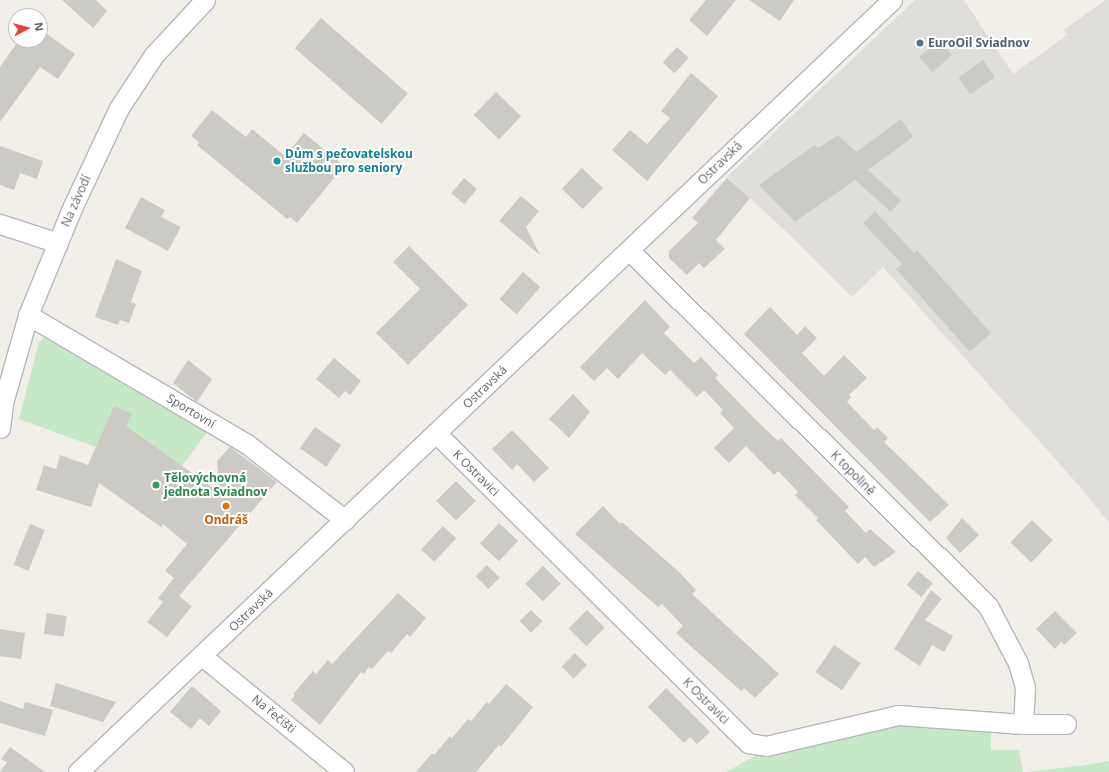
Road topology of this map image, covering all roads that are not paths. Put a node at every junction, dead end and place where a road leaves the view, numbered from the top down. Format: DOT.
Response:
graph roads {
  1 [pos="205,0"];
  2 [pos="892,0"];
  3 [pos="0,224"];
  4 [pos="58,243"];
  5 [pos="629,250"];
  6 [pos="28,315"];
  7 [pos="0,428"];
  8 [pos="436,433"];
  9 [pos="345,520"];
  10 [pos="202,656"];
  11 [pos="1023,724"];
  12 [pos="1066,724"];
  13 [pos="78,772"];
  14 [pos="344,772"];
  1 -- 4 [label="street, Na závodí"];
  2 -- 5 [label="street, Ostravská"];
  3 -- 4 [label="street"];
  4 -- 6 [label="street, Na závodí"];
  5 -- 8 [label="street, Ostravská"];
  5 -- 11 [label="street, K topolině"];
  6 -- 7 [label="street, Na závodí"];
  6 -- 9 [label="street, Sportovní"];
  8 -- 9 [label="street, Ostravská"];
  8 -- 11 [label="street, K Ostravici"];
  9 -- 10 [label="street, Ostravská"];
  10 -- 13 [label="street, Ostravská"];
  10 -- 14 [label="street, Na řečišti"];
  11 -- 12 [label="street, K Ostravici"];
}
